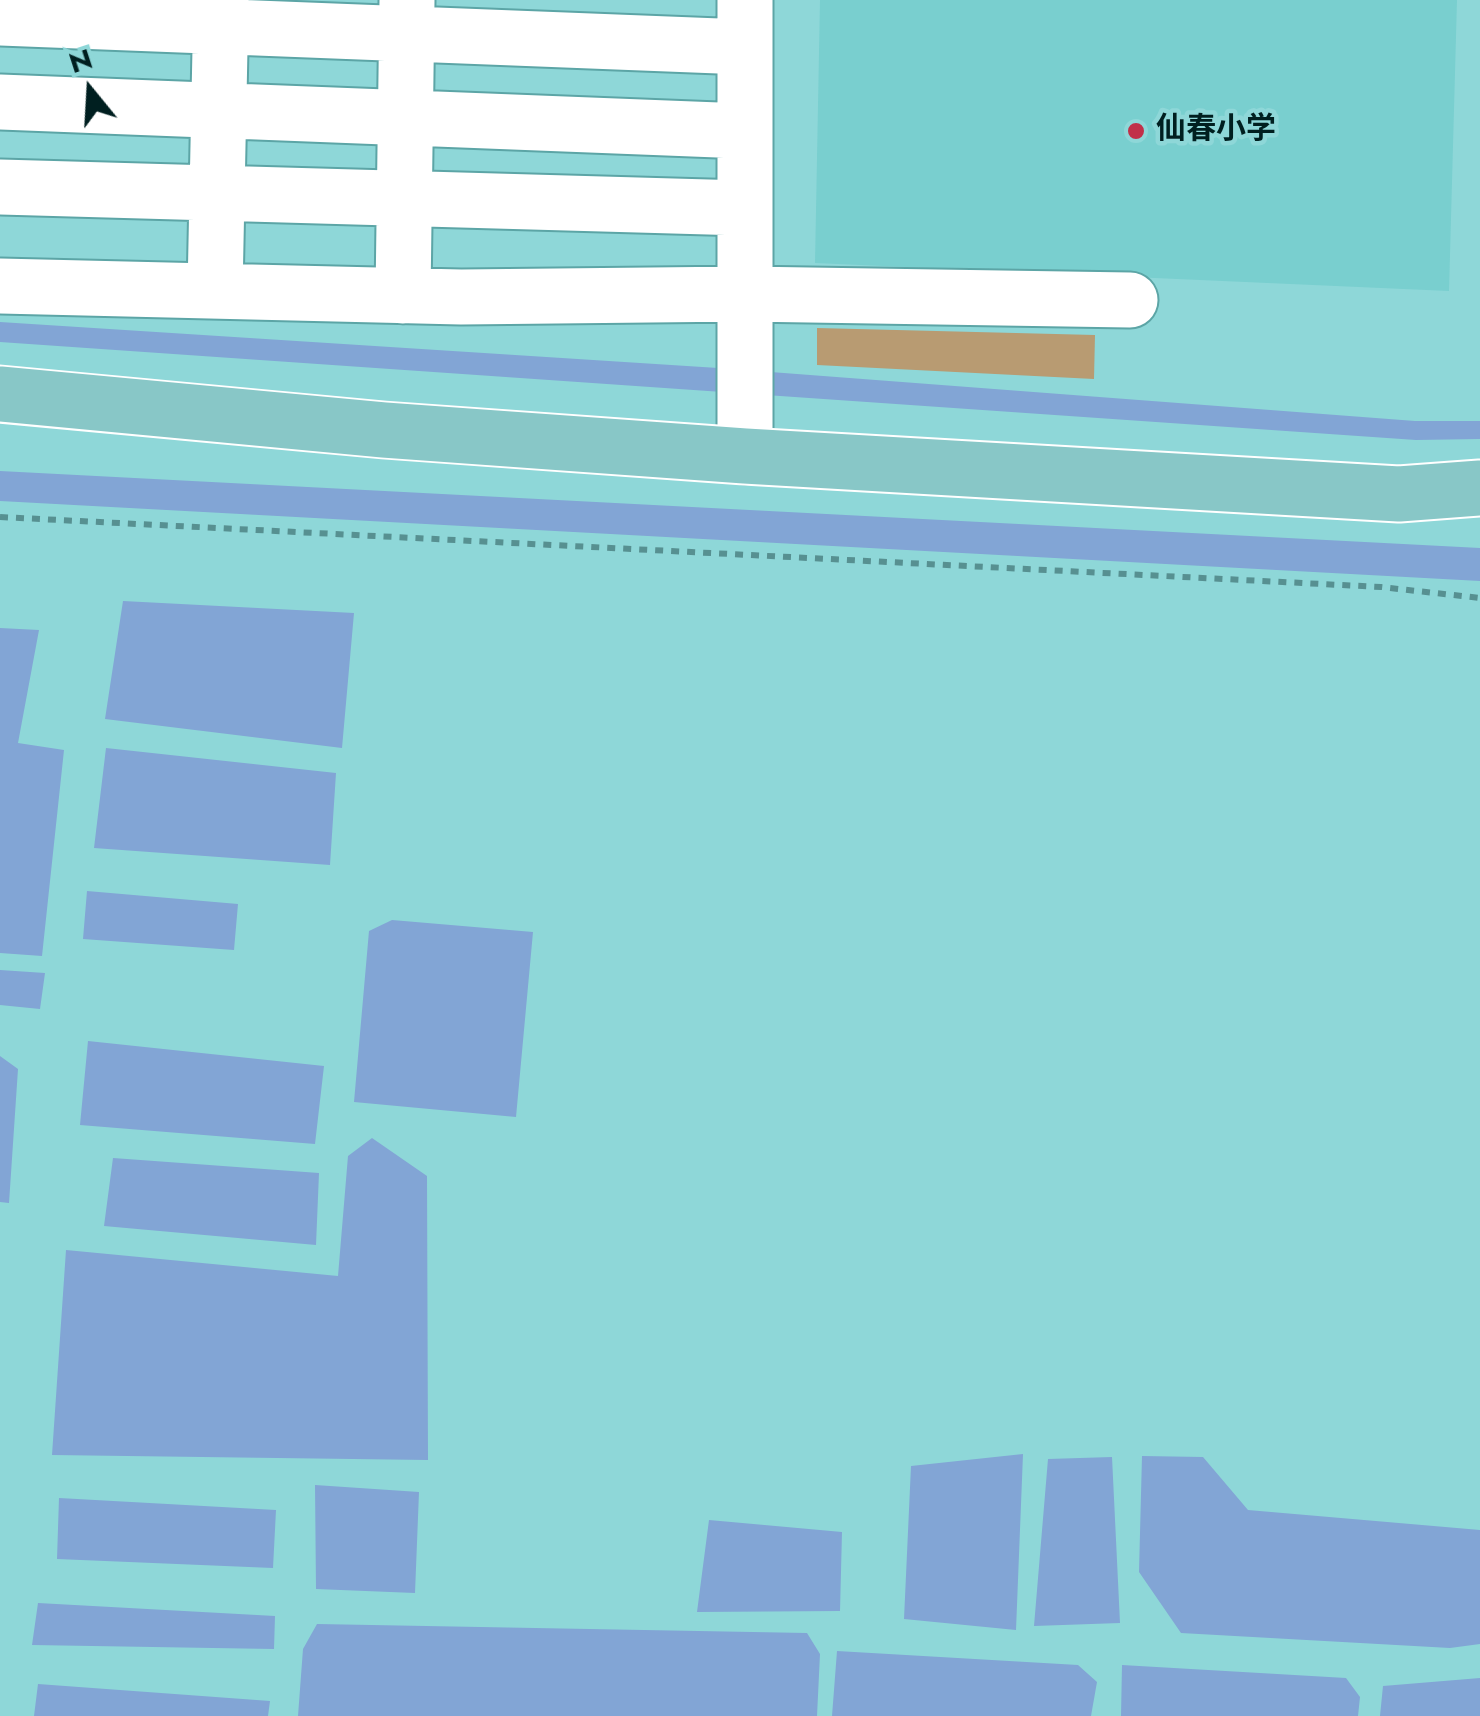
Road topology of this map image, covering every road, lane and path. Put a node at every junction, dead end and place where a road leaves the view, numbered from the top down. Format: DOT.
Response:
graph roads {
  1 [pos="221,13"];
  2 [pos="407,17"];
  3 [pos="0,18"];
  4 [pos="745,24"];
  5 [pos="0,102"];
  6 [pos="219,111"];
  7 [pos="406,118"];
  8 [pos="744,132"];
  9 [pos="0,187"];
  10 [pos="216,193"];
  11 [pos="404,198"];
  12 [pos="744,208"];
  13 [pos="0,286"];
  14 [pos="214,291"];
  15 [pos="745,294"];
  16 [pos="403,296"];
  17 [pos="1130,300"];
  18 [pos="0,394"];
  19 [pos="745,456"];
  20 [pos="1480,488"];
  21 [pos="0,517"];
  22 [pos="1480,598"];
  1 -- 2 [label="street"];
  1 -- 3 [label="street"];
  1 -- 6 [label="street"];
  2 -- 4 [label="street"];
  2 -- 7 [label="street"];
  4 -- 8 [label="street"];
  5 -- 6 [label="street"];
  6 -- 7 [label="street"];
  6 -- 10 [label="street"];
  7 -- 8 [label="street"];
  7 -- 11 [label="street"];
  8 -- 12 [label="street"];
  9 -- 10 [label="street"];
  10 -- 11 [label="street"];
  10 -- 14 [label="street"];
  11 -- 12 [label="street"];
  11 -- 16 [label="street"];
  12 -- 15 [label="street"];
  13 -- 14 [label="street"];
  14 -- 16 [label="street"];
  15 -- 16 [label="street"];
  15 -- 17 [label="street"];
  15 -- 19 [label="street"];
  18 -- 19 [label="main road"];
  19 -- 20 [label="main road"];
  21 -- 22 [label="path"];
}
